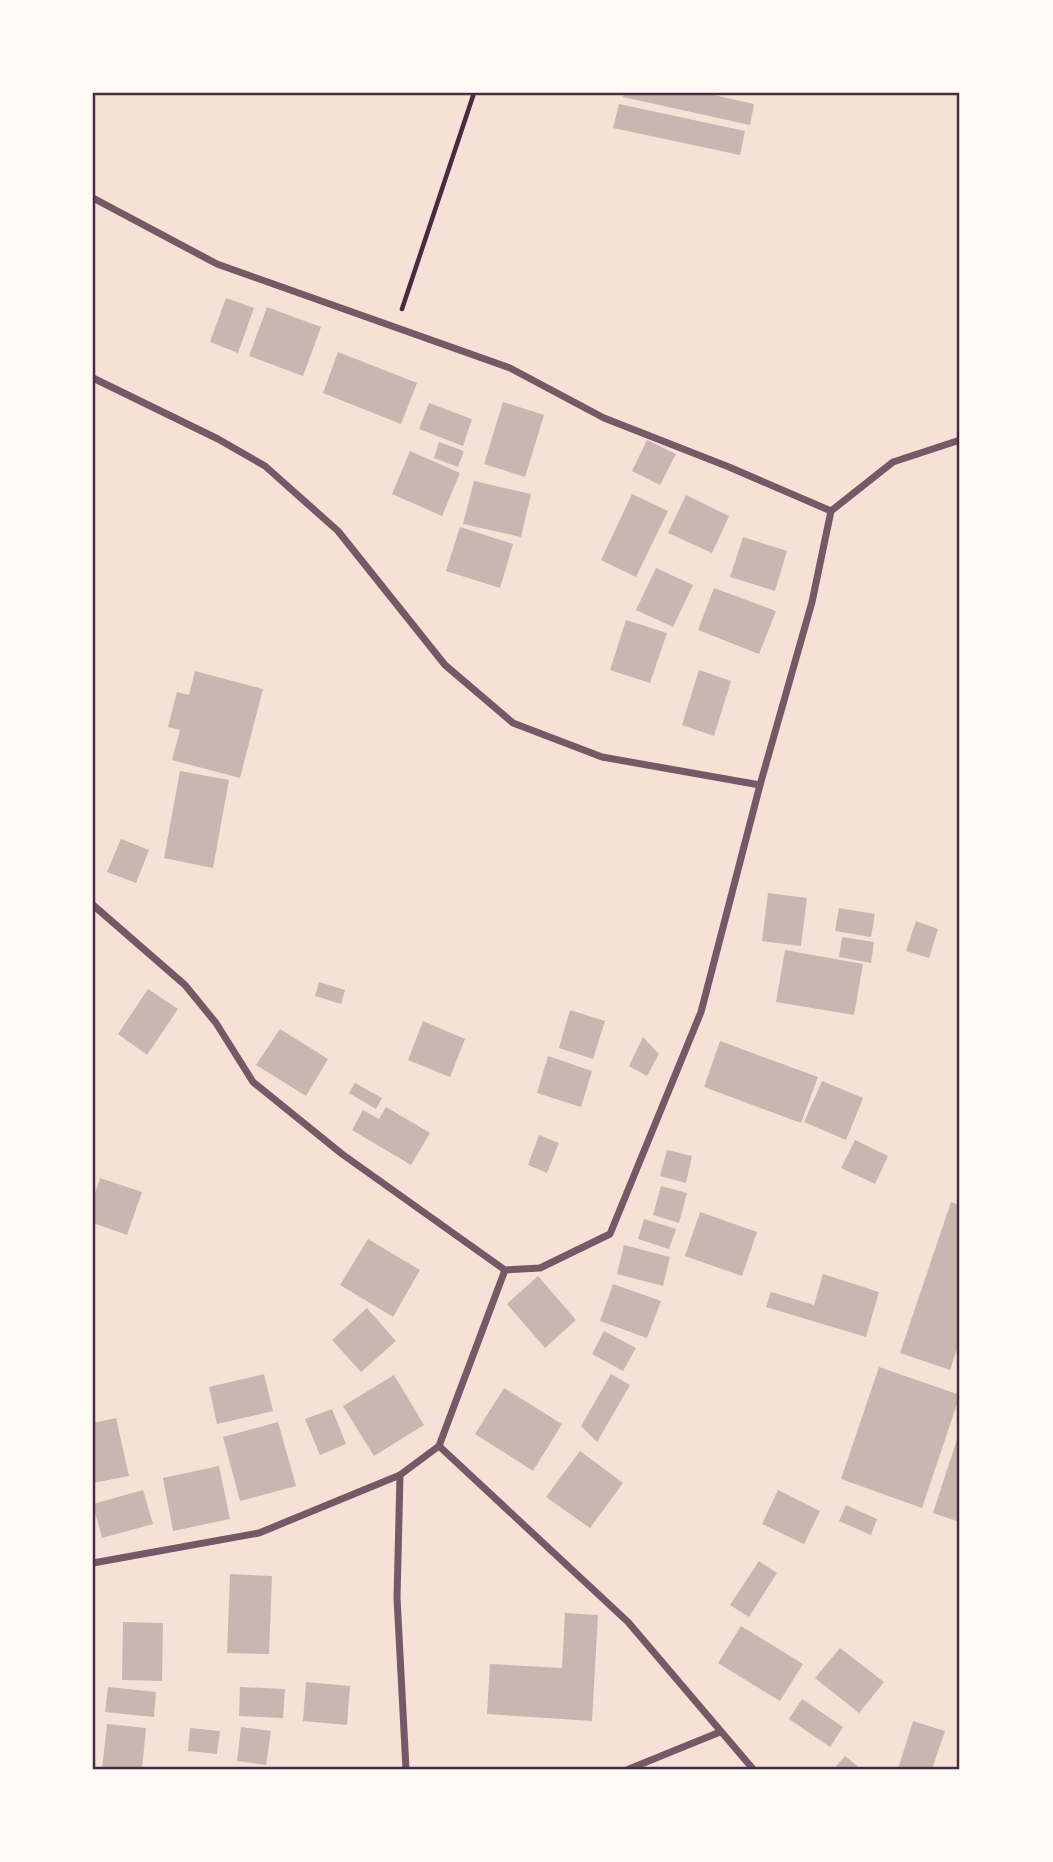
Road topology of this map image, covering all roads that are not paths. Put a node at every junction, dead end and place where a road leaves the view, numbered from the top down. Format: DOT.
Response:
graph roads {
  1 [pos="93,198"];
  2 [pos="93,378"];
  3 [pos="960,440"];
  4 [pos="831,511"];
  5 [pos="760,785"];
  6 [pos="93,905"];
  7 [pos="505,1269"];
  8 [pos="439,1446"];
  9 [pos="400,1475"];
  10 [pos="93,1563"];
  11 [pos="720,1732"];
  12 [pos="406,1769"];
  13 [pos="629,1769"];
  14 [pos="753,1769"];
  1 -- 4 [label="street"];
  2 -- 5 [label="street"];
  3 -- 4 [label="street"];
  4 -- 5 [label="street"];
  5 -- 7 [label="street"];
  6 -- 7 [label="street"];
  7 -- 8 [label="street"];
  8 -- 9 [label="street"];
  8 -- 11 [label="street"];
  9 -- 10 [label="street"];
  9 -- 12 [label="street"];
  11 -- 13 [label="street"];
  11 -- 14 [label="street"];
}
